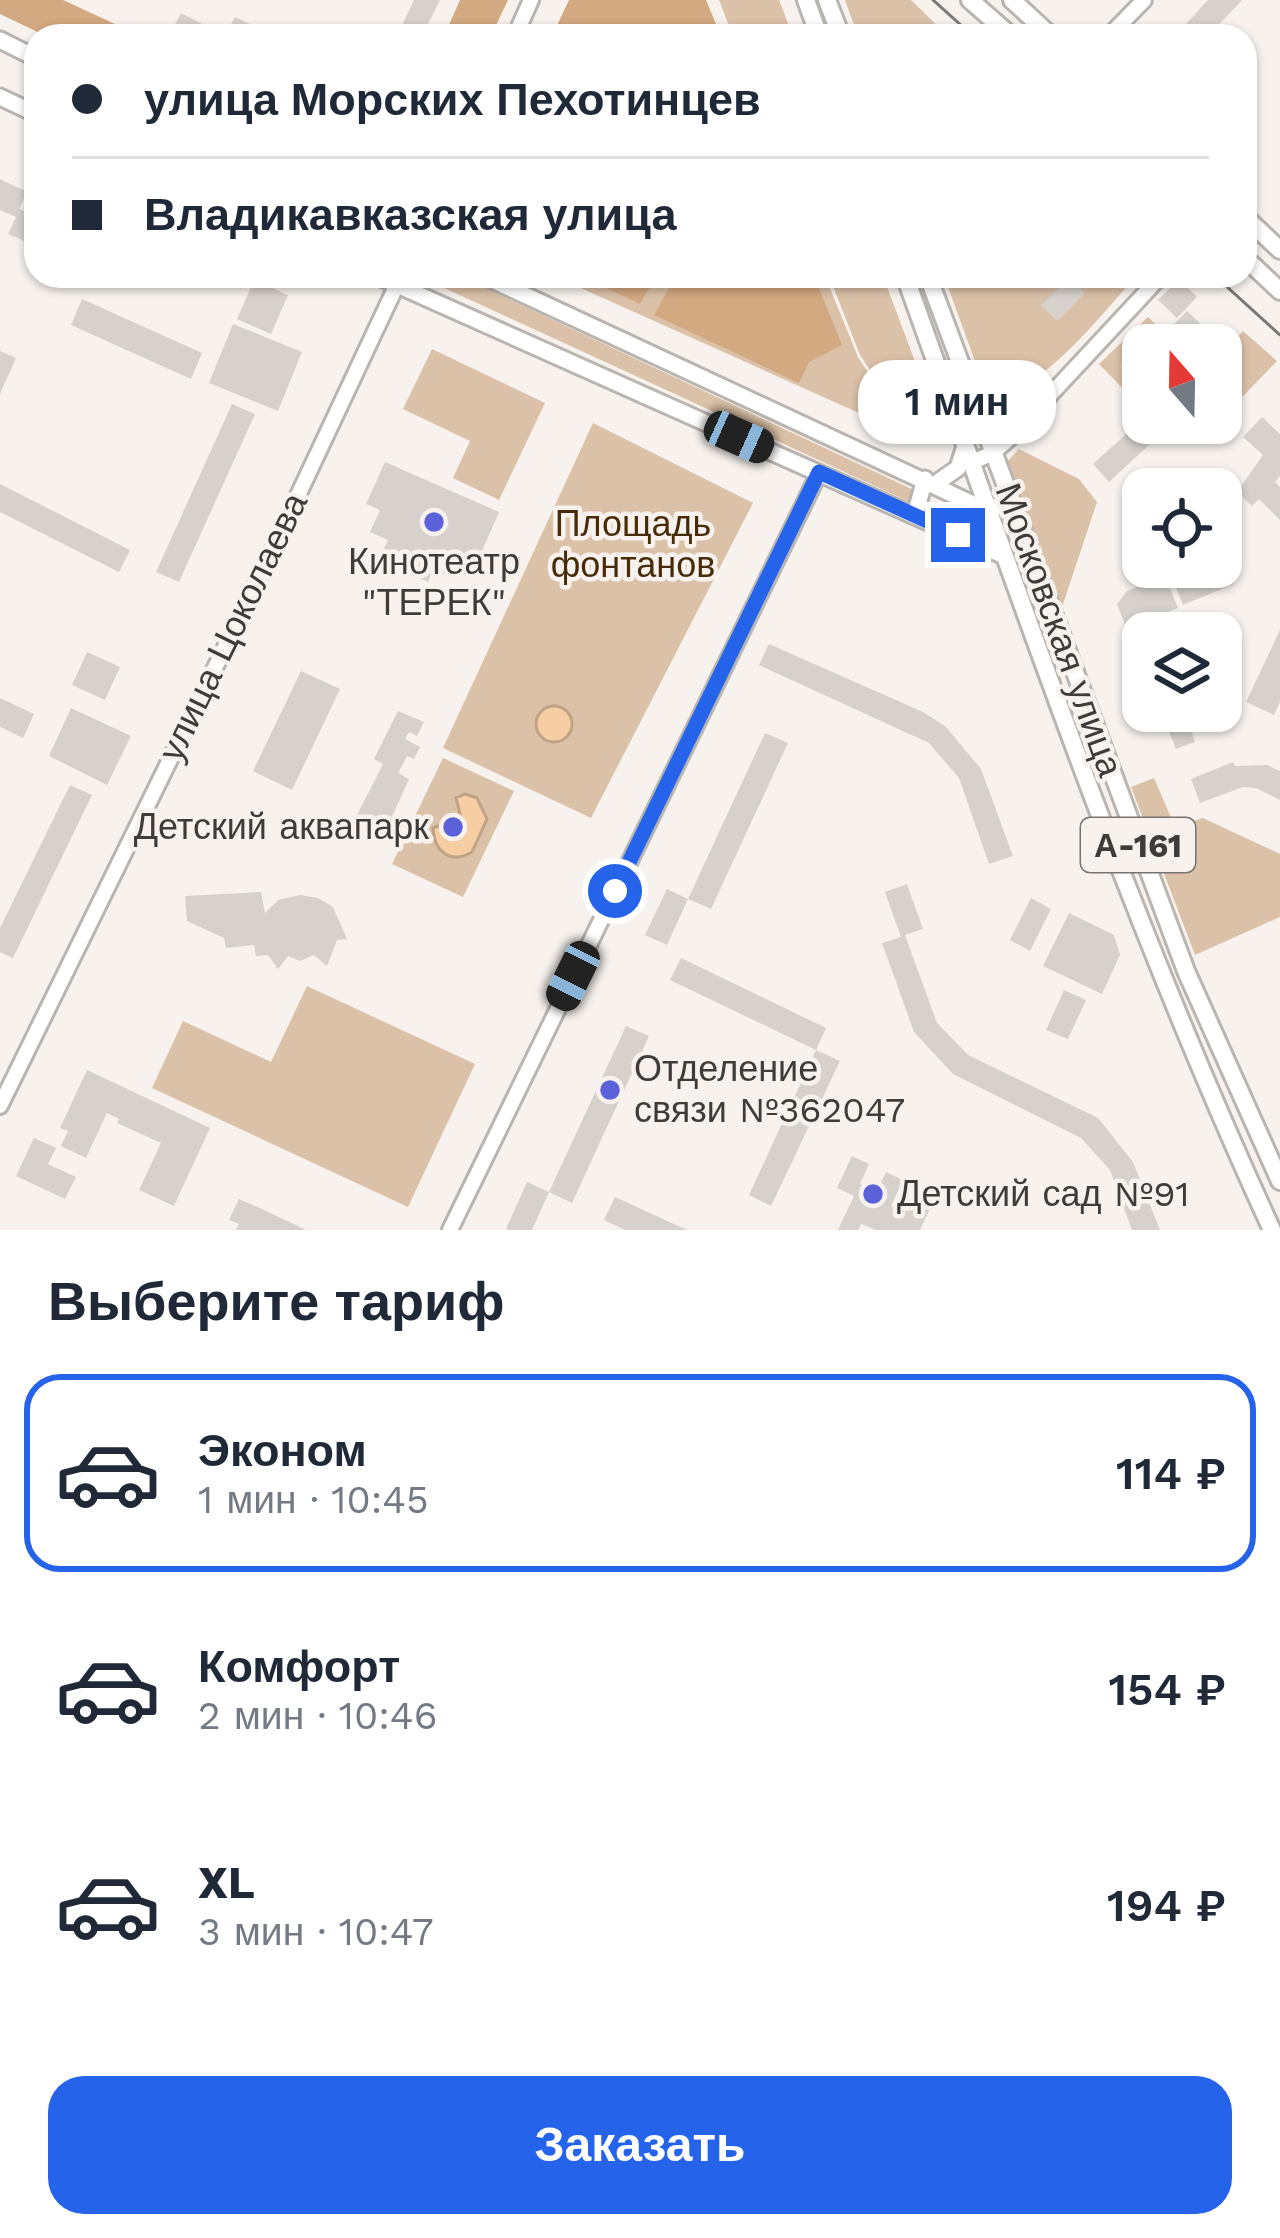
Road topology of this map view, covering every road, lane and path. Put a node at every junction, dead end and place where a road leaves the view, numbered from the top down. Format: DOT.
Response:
graph roads {
  1 [pos="970,0"];
  2 [pos="1012,0"];
  3 [pos="1144,0"];
  4 [pos="997,24"];
  5 [pos="1038,24"];
  6 [pos="1121,24"];
  7 [pos="1257,228"];
  8 [pos="1280,250"];
  9 [pos="1257,269"];
  10 [pos="395,288"];
  11 [pos="416,288"];
  12 [pos="510,288"];
  13 [pos="909,288"];
  14 [pos="932,288"];
  15 [pos="1149,288"];
  16 [pos="1280,291"];
  17 [pos="1058,383"];
  18 [pos="979,414"];
  19 [pos="965,447"];
  20 [pos="993,453"];
  21 [pos="819,472"];
  22 [pos="930,482"];
  23 [pos="1011,502"];
  24 [pos="986,510"];
  25 [pos="915,515"];
  26 [pos="1002,554"];
  27 [pos="0,1106"];
  28 [pos="1280,1181"];
  29 [pos="450,1230"];
  30 [pos="1272,1230"];
  1 -- 4 [label="main road"];
  2 -- 5 [label="main road"];
  3 -- 6 [label="street"];
  7 -- 8 [label="main road"];
  9 -- 16 [label="main road"];
  10 -- 27 [label="street, улица Цоколаева"];
  11 -- 21 [label="main road"];
  12 -- 22 [label="main road"];
  13 -- 19 [label="main road, Московская улица / А-161"];
  14 -- 18 [label="main road, Московская улица / А-161"];
  15 -- 17 [label="street"];
  17 -- 18 [label="street"];
  17 -- 20 [label="street"];
  18 -- 19 [label="street"];
  18 -- 20 [label="main road, Московская улица / А-161"];
  19 -- 20 [label="street"];
  19 -- 22 [label="main road"];
  19 -- 24 [label="main road, Московская улица / А-161"];
  20 -- 23 [label="main road, Московская улица / А-161"];
  21 -- 25 [label="main road"];
  21 -- 29 [label="street"];
  22 -- 24 [label="main road"];
  22 -- 25 [label="main road"];
  23 -- 24 [label="main road"];
  23 -- 28 [label="main road, Московская улица / А-161"];
  24 -- 26 [label="main road, Московская улица / А-161"];
  25 -- 26 [label="main road"];
  26 -- 30 [label="main road, Московская улица / А-161"];
}
